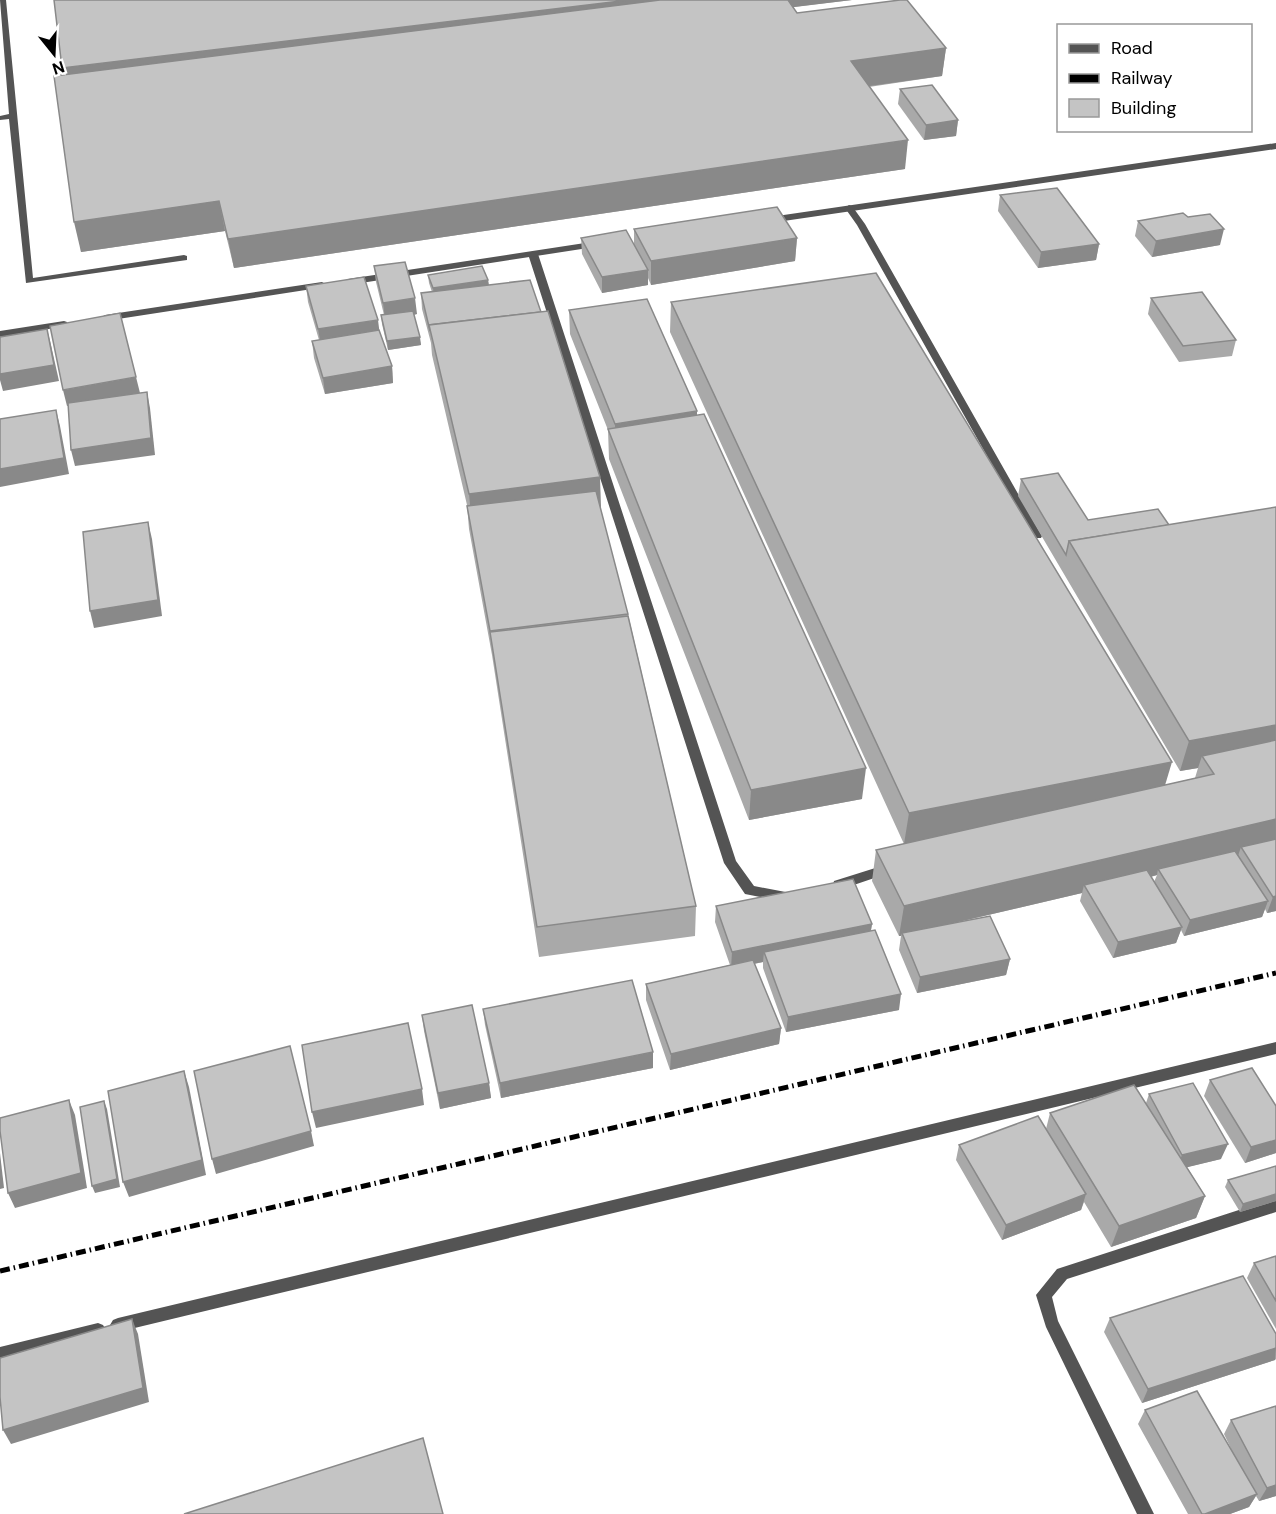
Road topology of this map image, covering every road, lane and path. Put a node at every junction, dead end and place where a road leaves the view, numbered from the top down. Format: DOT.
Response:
graph roads {
  1 [pos="2,0"];
  2 [pos="13,116"];
  3 [pos="0,118"];
  4 [pos="1276,146"];
  5 [pos="849,208"];
  6 [pos="755,222"];
  7 [pos="603,244"];
  8 [pos="533,254"];
  9 [pos="184,258"];
  10 [pos="95,320"];
  11 [pos="71,323"];
  12 [pos="0,334"];
  13 [pos="1037,536"];
  14 [pos="896,866"];
  15 [pos="829,888"];
  16 [pos="807,896"];
  17 [pos="1276,1048"];
  18 [pos="1276,1205"];
  19 [pos="0,1354"];
  20 [pos="1146,1514"];
  1 -- 2 [label="street"];
  2 -- 3 [label="street"];
  2 -- 9 [label="street"];
  4 -- 5 [label="street"];
  5 -- 6 [label="street"];
  5 -- 13 [label="street"];
  7 -- 8 [label="street"];
  8 -- 10 [label="street"];
  8 -- 16 [label="street"];
  11 -- 12 [label="street"];
  14 -- 15 [label="street"];
  17 -- 19 [label="street"];
  18 -- 20 [label="street"];
}
